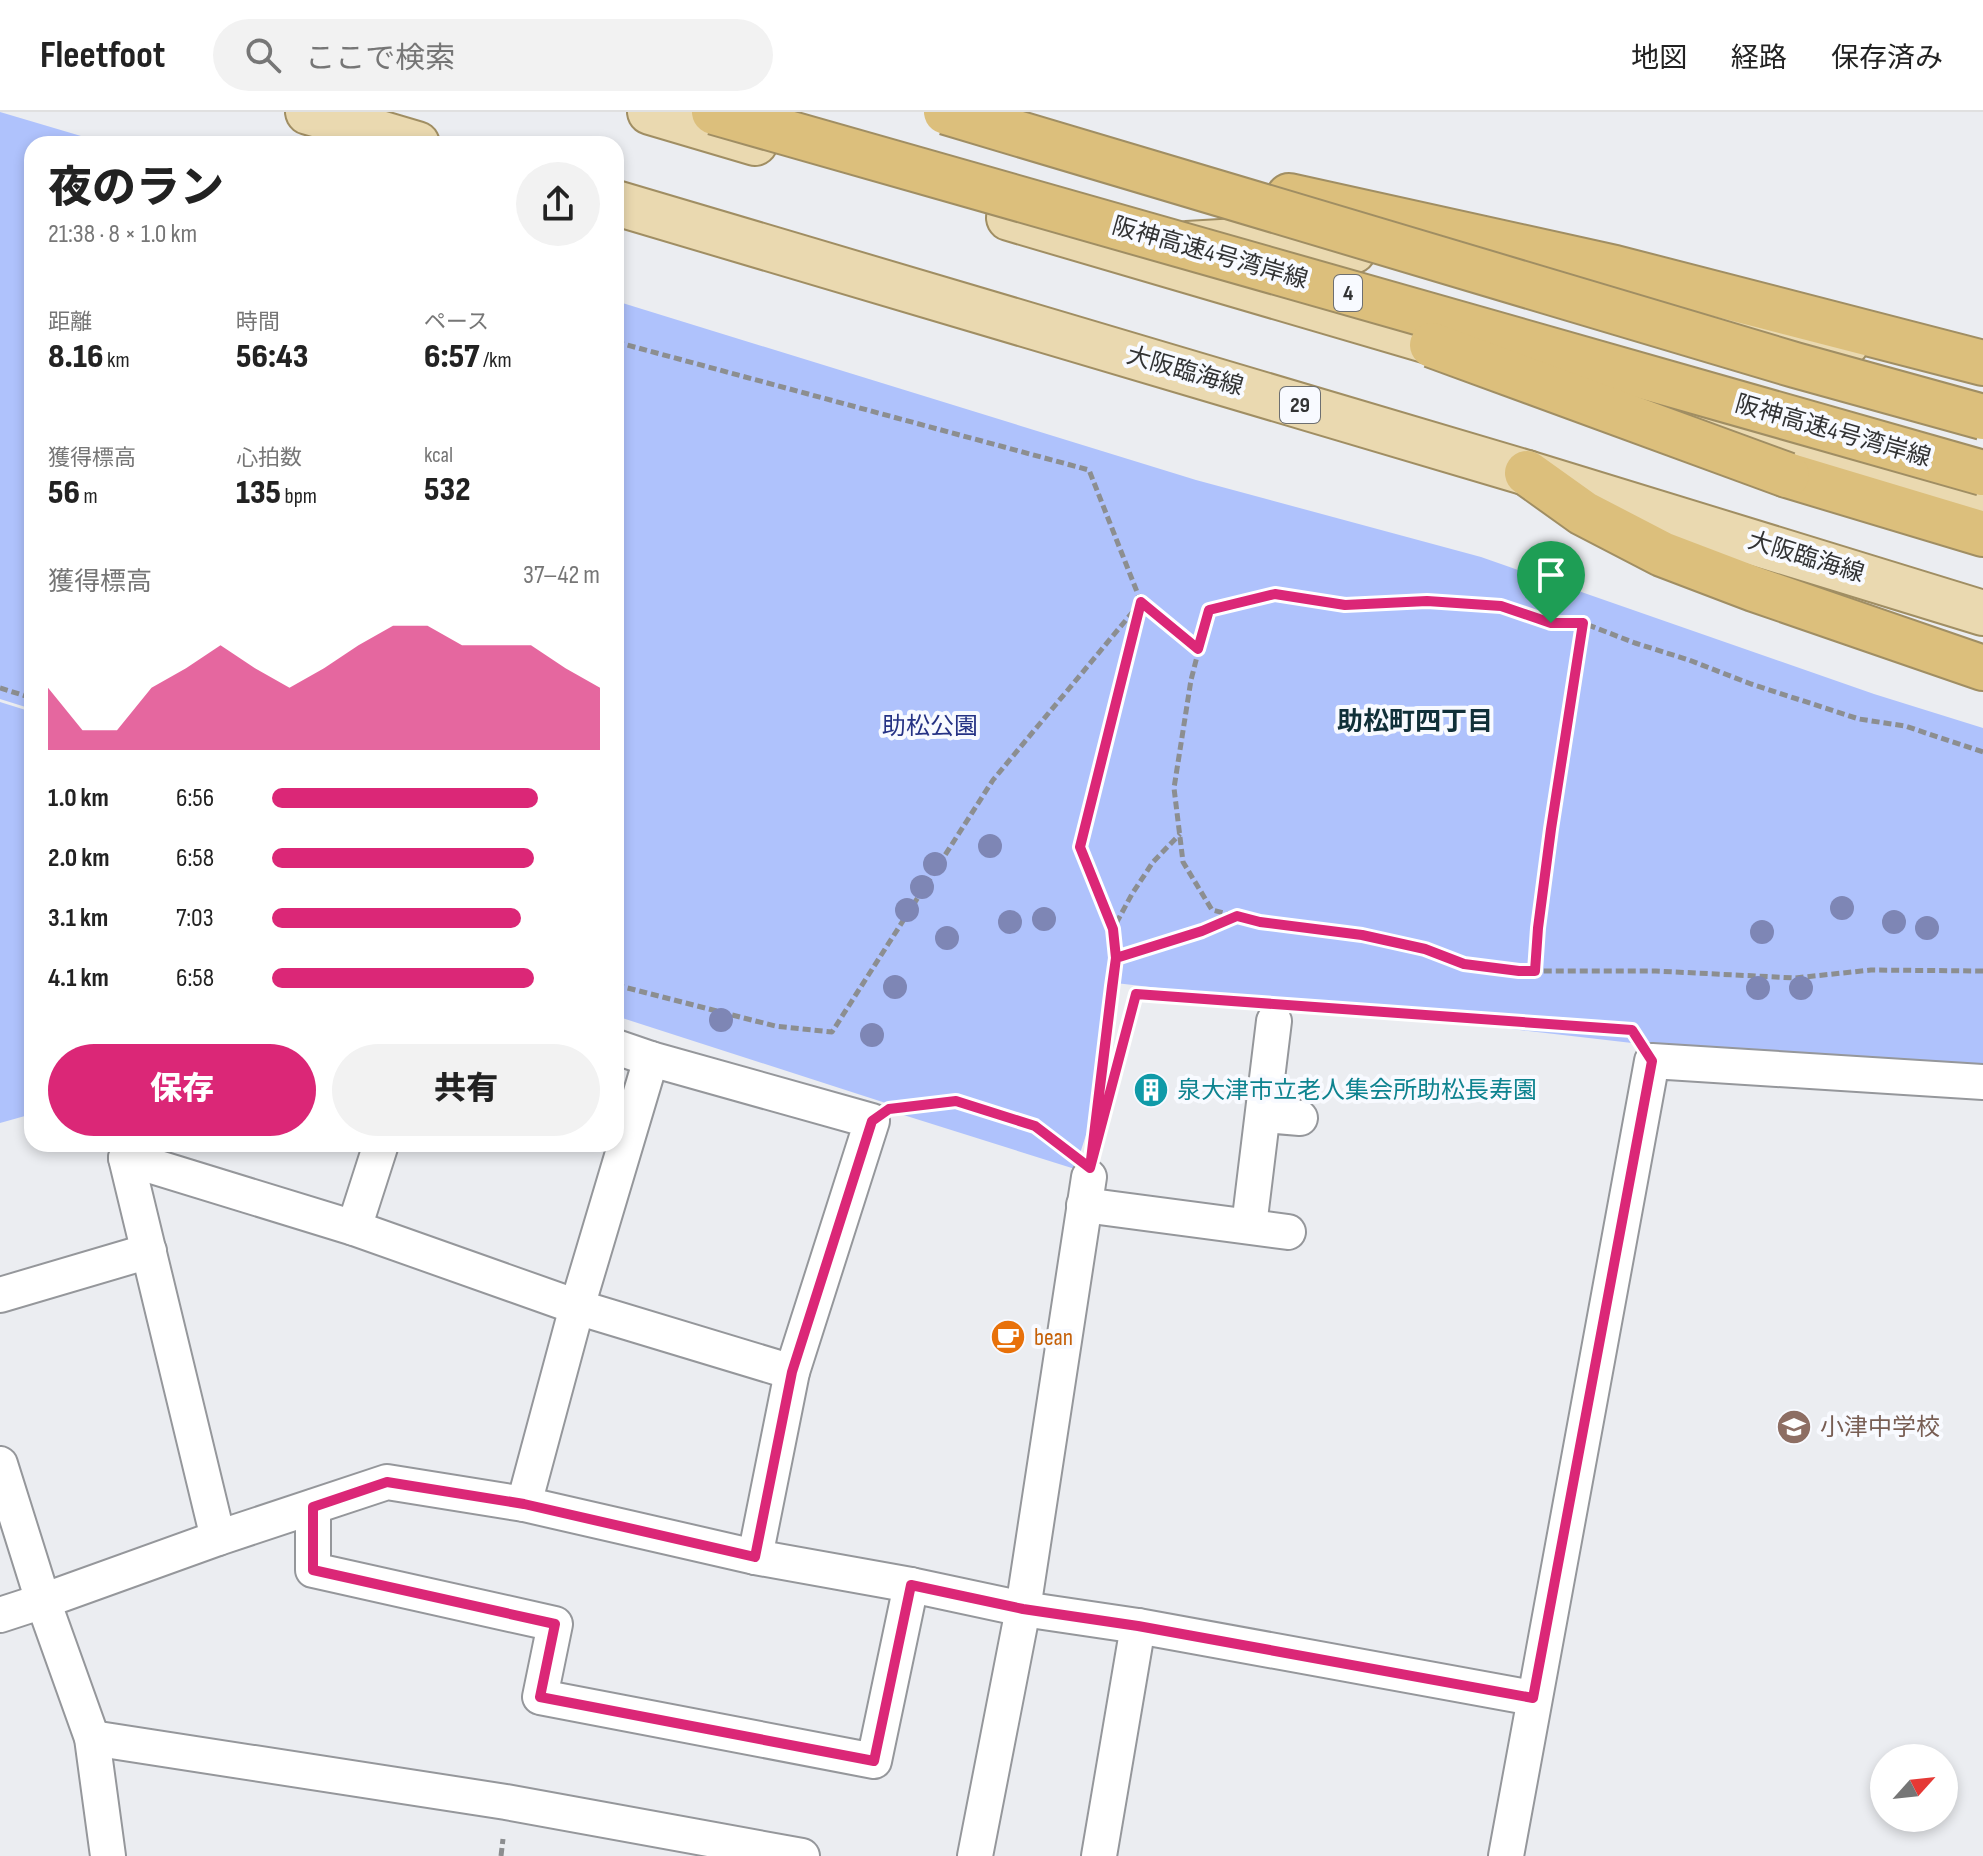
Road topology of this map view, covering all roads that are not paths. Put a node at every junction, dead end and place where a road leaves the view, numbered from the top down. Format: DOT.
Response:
graph roads {
  1 [pos="308,112"];
  2 [pos="650,112"];
  3 [pos="707,112"];
  4 [pos="714,112"];
  5 [pos="946,112"];
  6 [pos="390,136"];
  7 [pos="1051,143"];
  8 [pos="624,205"];
  9 [pos="1113,249"];
  10 [pos="1983,363"];
  11 [pos="1983,382"];
  12 [pos="1983,417"];
  13 [pos="1527,473"];
  14 [pos="1983,473"];
  15 [pos="1983,505"];
  16 [pos="1983,534"];
  17 [pos="1983,613"];
  18 [pos="1983,668"];
  19 [pos="1267,1012"];
  20 [pos="624,1050"];
  21 [pos="651,1059"];
  22 [pos="1983,1082"];
  23 [pos="1263,1115"];
  24 [pos="1300,1118"];
  25 [pos="624,1149"];
  26 [pos="128,1152"];
  27 [pos="131,1152"];
  28 [pos="378,1152"];
  29 [pos="623,1152"];
  30 [pos="1249,1226"];
  31 [pos="354,1228"];
  32 [pos="1288,1232"];
  33 [pos="149,1251"];
  34 [pos="0,1295"];
  35 [pos="577,1307"];
  36 [pos="792,1372"];
  37 [pos="0,1464"];
  38 [pos="524,1504"];
  39 [pos="313,1507"];
  40 [pos="218,1538"];
  41 [pos="755,1557"];
  42 [pos="911,1585"];
  43 [pos="43,1601"];
  44 [pos="1023,1609"];
  45 [pos="0,1615"];
  46 [pos="1138,1626"];
  47 [pos="1533,1698"];
  48 [pos="92,1738"];
  49 [pos="108,1856"];
  50 [pos="802,1856"];
  51 [pos="975,1856"];
  52 [pos="1099,1856"];
  53 [pos="1506,1856"];
  1 -- 6 [label="main road"];
  2 -- 9 [label="main road"];
  3 -- 16 [label="highway, bridge"];
  4 -- 14 [label="highway, 阪神高速4号湾岸線 / 4, bridge"];
  5 -- 7 [label="highway, bridge"];
  7 -- 10 [label="highway, bridge"];
  7 -- 12 [label="highway, bridge"];
  8 -- 13 [label="main road, 大阪臨海線 / 29"];
  9 -- 11 [label="main road"];
  9 -- 15 [label="main road"];
  13 -- 17 [label="main road, 大阪臨海線 / 29"];
  13 -- 18 [label="highway"];
  19 -- 23 [label="street"];
  20 -- 21 [label="street"];
  21 -- 25 [label="street"];
  21 -- 36 [label="street"];
  22 -- 47 [label="street"];
  23 -- 24 [label="street"];
  23 -- 30 [label="street"];
  26 -- 33 [label="street"];
  27 -- 31 [label="street"];
  28 -- 31 [label="street"];
  29 -- 35 [label="street"];
  30 -- 32 [label="street"];
  30 -- 44 [label="street"];
  31 -- 35 [label="street"];
  33 -- 34 [label="street"];
  33 -- 40 [label="street"];
  35 -- 36 [label="street"];
  35 -- 38 [label="street"];
  36 -- 41 [label="street"];
  37 -- 43 [label="street"];
  38 -- 39 [label="street"];
  38 -- 41 [label="street"];
  39 -- 40 [label="street"];
  39 -- 42 [label="street"];
  40 -- 43 [label="street"];
  41 -- 42 [label="street"];
  42 -- 44 [label="street"];
  43 -- 45 [label="street"];
  43 -- 48 [label="street"];
  44 -- 46 [label="street"];
  44 -- 51 [label="street"];
  46 -- 47 [label="street"];
  46 -- 52 [label="street"];
  47 -- 53 [label="street"];
  48 -- 49 [label="street"];
  48 -- 50 [label="street"];
}
